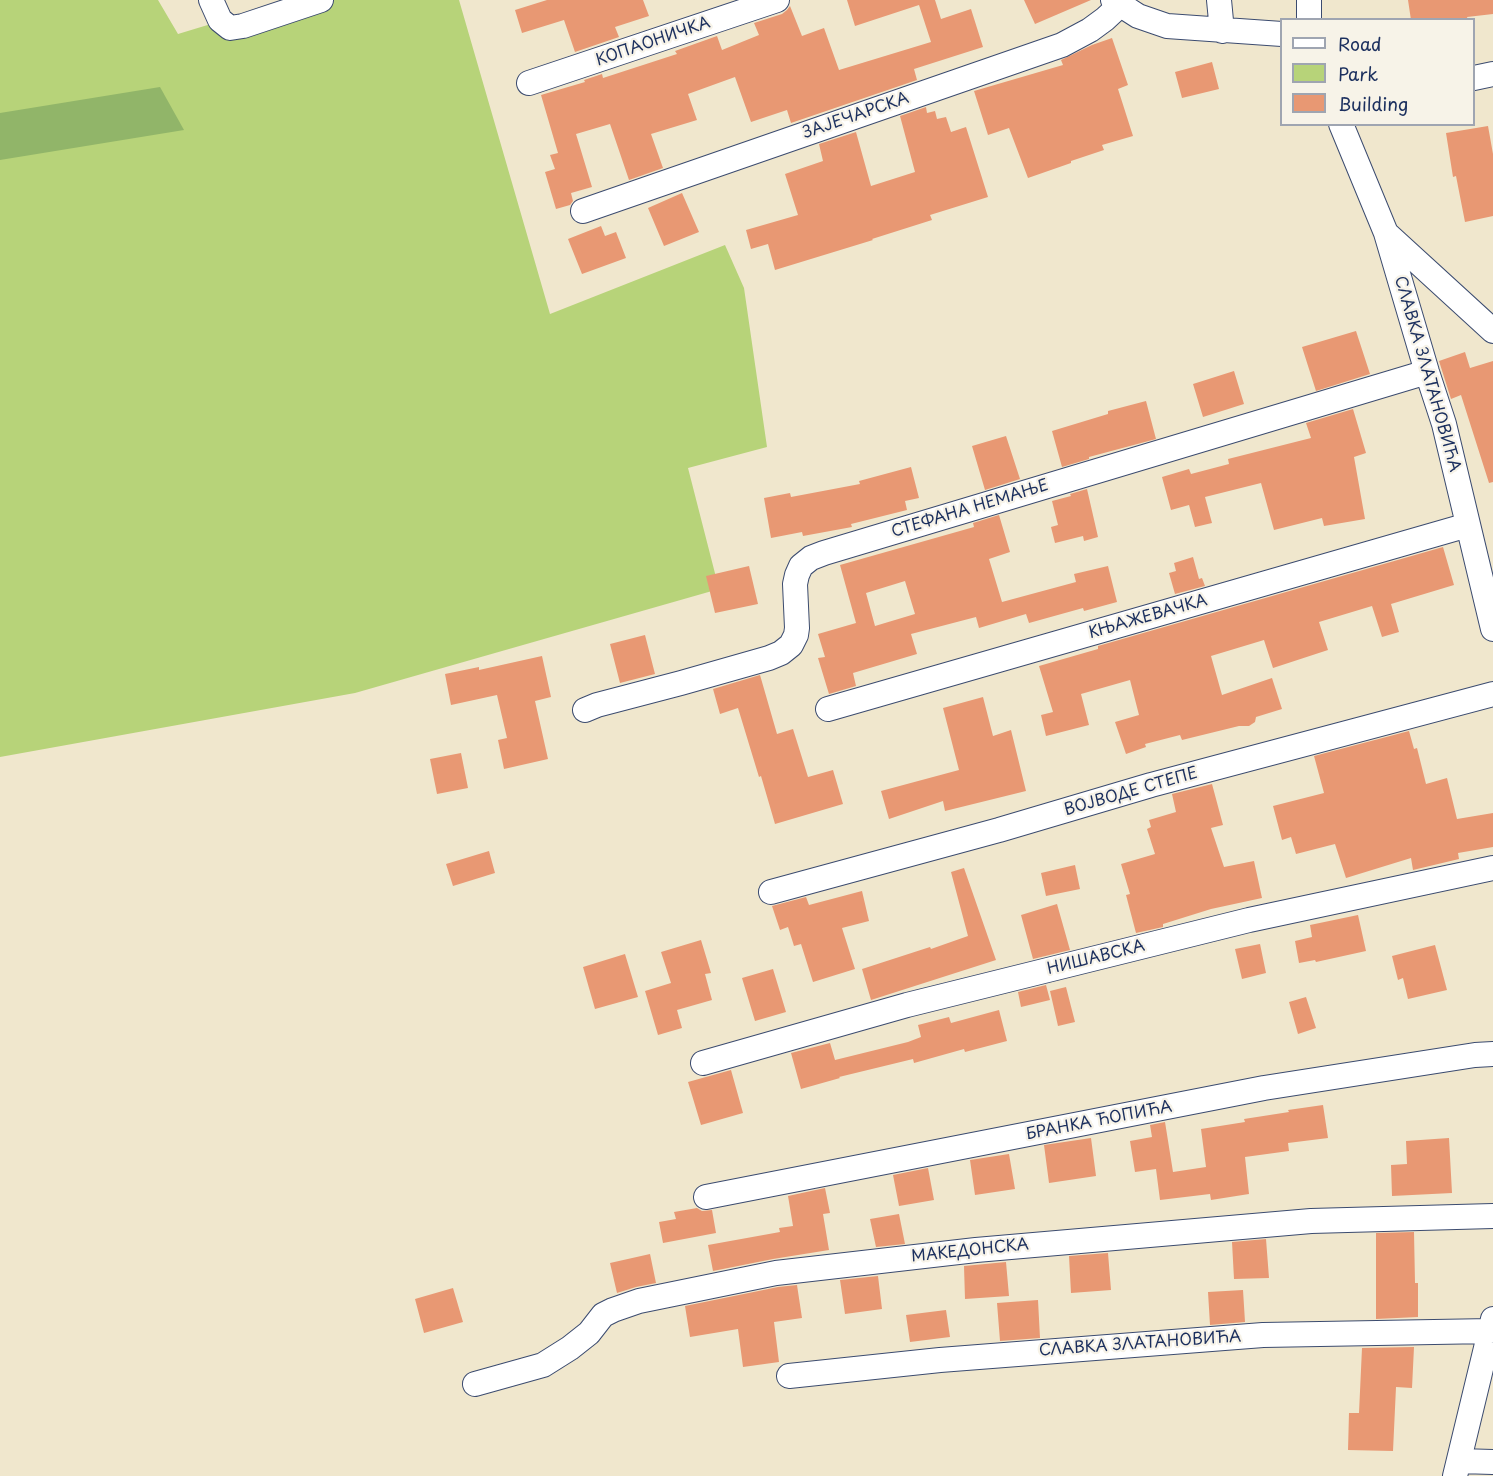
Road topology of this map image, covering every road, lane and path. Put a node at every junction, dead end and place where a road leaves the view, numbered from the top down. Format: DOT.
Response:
graph roads {
  1 [pos="211,0"];
  2 [pos="321,0"];
  3 [pos="777,0"];
  4 [pos="1219,0"];
  5 [pos="1309,0"];
  6 [pos="1116,2"];
  7 [pos="1309,18"];
  8 [pos="1222,31"];
  9 [pos="1280,34"];
  10 [pos="1493,74"];
  11 [pos="1475,78"];
  12 [pos="529,83"];
  13 [pos="1342,126"];
  14 [pos="583,211"];
  15 [pos="1386,233"];
  16 [pos="1493,331"];
  17 [pos="1427,372"];
  18 [pos="1468,525"];
  19 [pos="1493,629"];
  20 [pos="1493,694"];
  21 [pos="828,709"];
  22 [pos="585,710"];
  23 [pos="1493,868"];
  24 [pos="771,892"];
  25 [pos="1493,1054"];
  26 [pos="703,1063"];
  27 [pos="706,1197"];
  28 [pos="1493,1215"];
  29 [pos="1492,1325"];
  30 [pos="789,1376"];
  31 [pos="475,1384"];
  32 [pos="1493,1462"];
  33 [pos="1457,1468"];
  1 -- 2 [label="street"];
  3 -- 12 [label="street, КОПАОНИЧКА"];
  4 -- 8 [label="street"];
  5 -- 7 [label="street"];
  6 -- 8 [label="street"];
  6 -- 14 [label="street, ЗАЈЕЧАРСКА"];
  8 -- 9 [label="street"];
  10 -- 11 [label="street"];
  13 -- 15 [label="street, СЛАВКА ЗЛАТАНОВИЋА"];
  15 -- 16 [label="street"];
  15 -- 17 [label="street, СЛАВКА ЗЛАТАНОВИЋА"];
  17 -- 18 [label="street, СЛАВКА ЗЛАТАНОВИЋА"];
  17 -- 22 [label="street, СТЕФАНА НЕМАЊЕ"];
  18 -- 19 [label="street, СЛАВКА ЗЛАТАНОВИЋА"];
  18 -- 21 [label="street, КЊАЖЕВАЧКА"];
  20 -- 24 [label="street, ВОЈВОДЕ СТЕПЕ"];
  23 -- 26 [label="street, НИШАВСКА"];
  25 -- 27 [label="street, БРАНКА ЋОПИЋА"];
  28 -- 31 [label="street, МАКЕДОНСКА"];
  29 -- 30 [label="street, СЛАВКА ЗЛАТАНОВИЋА"];
  29 -- 33 [label="street, СЛАВКА ЗЛАТАНОВИЋА"];
  32 -- 33 [label="street"];
}
